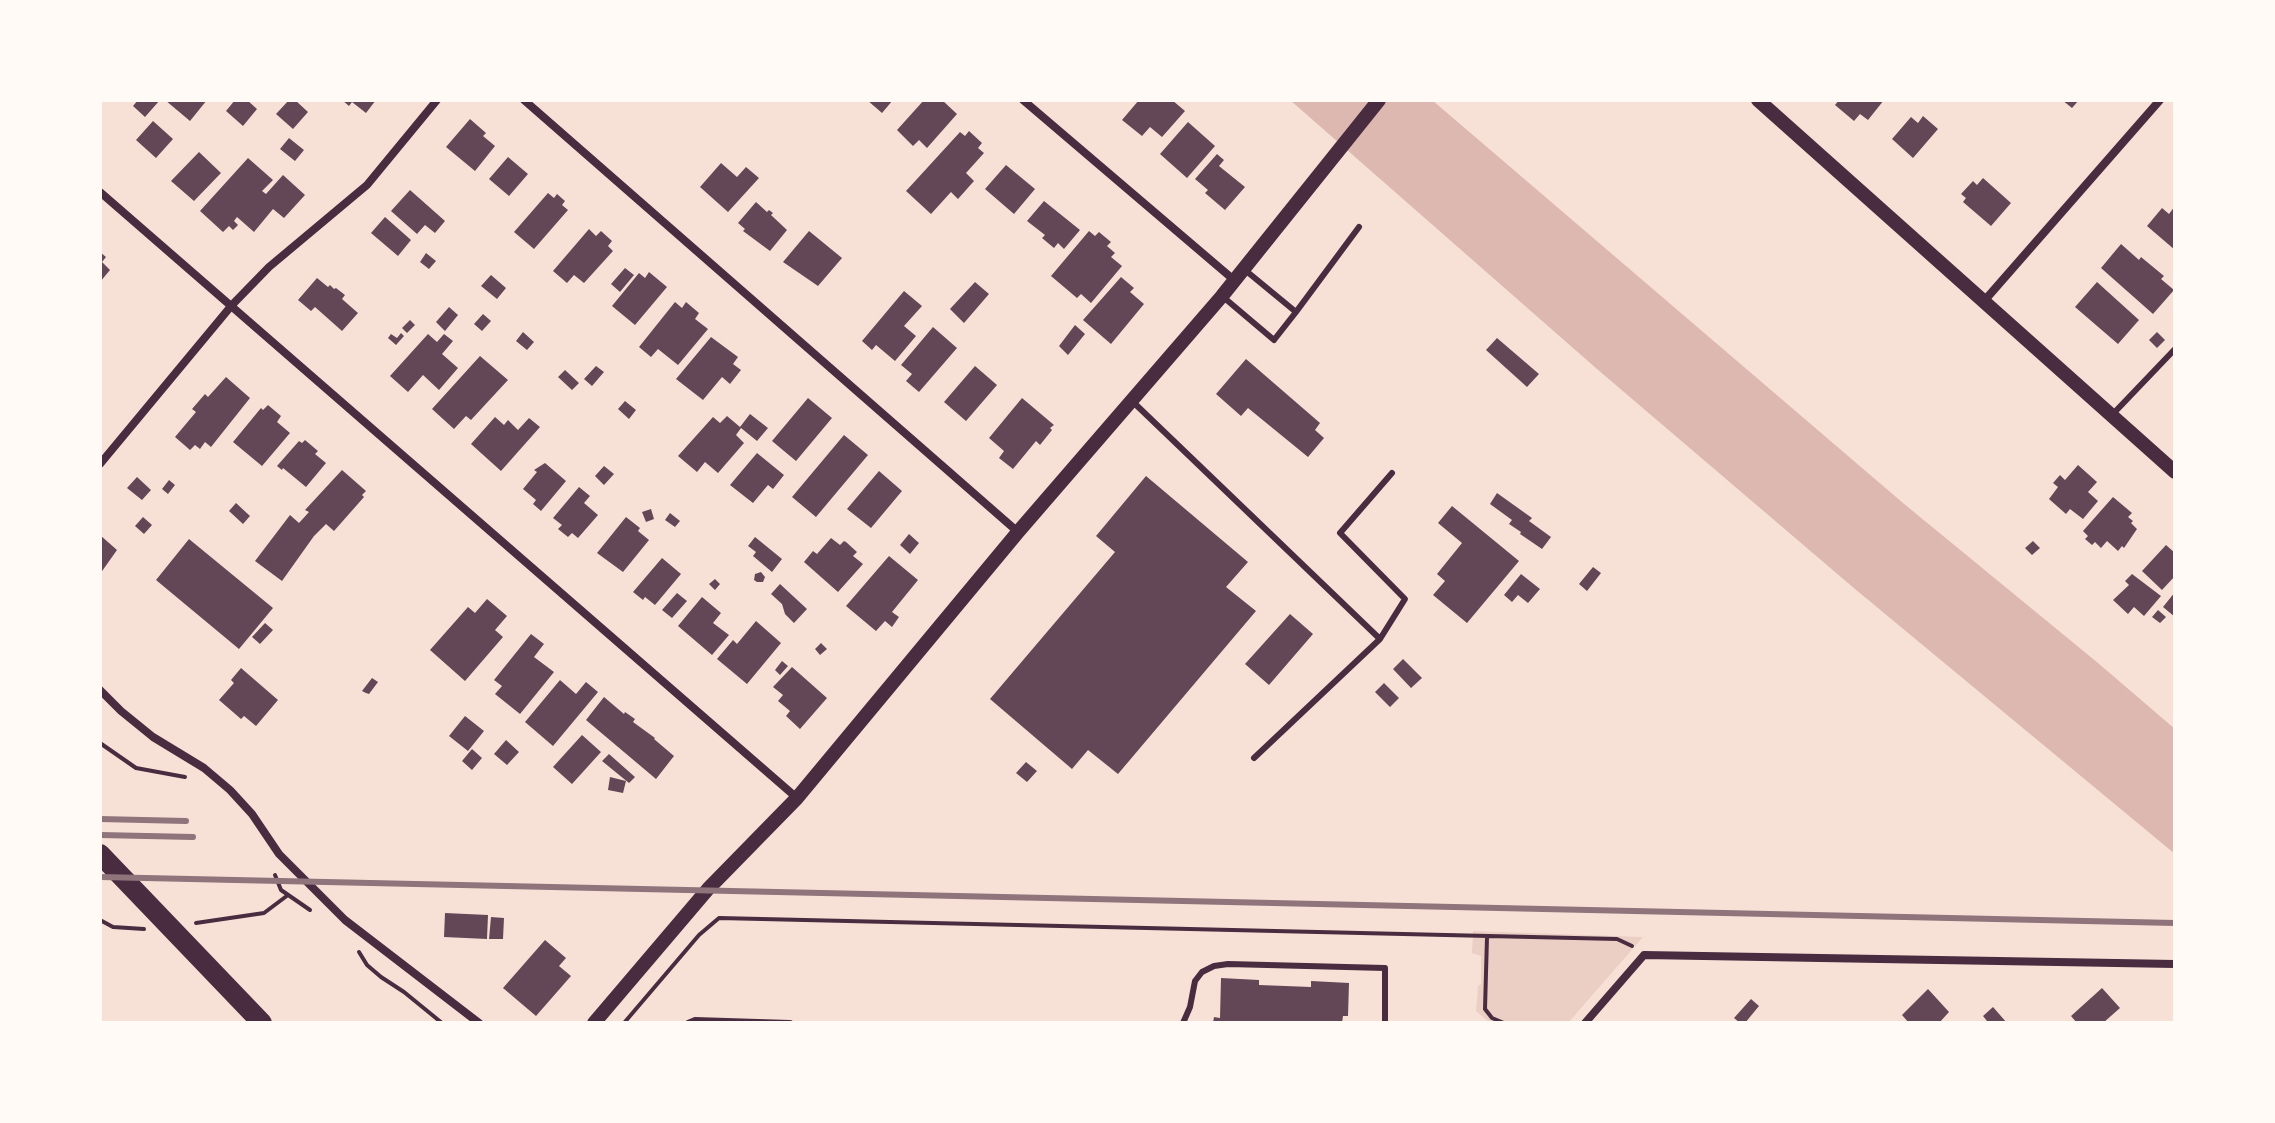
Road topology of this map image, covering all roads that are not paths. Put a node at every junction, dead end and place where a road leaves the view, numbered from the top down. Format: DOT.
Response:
graph roads {
  1 [pos="437,100"];
  2 [pos="524,100"];
  3 [pos="1023,100"];
  4 [pos="1379,100"];
  5 [pos="1758,100"];
  6 [pos="2160,100"];
  7 [pos="100,192"];
  8 [pos="1359,227"];
  9 [pos="1238,274"];
  10 [pos="1222,296"];
  11 [pos="1985,300"];
  12 [pos="232,305"];
  13 [pos="1296,312"];
  14 [pos="2175,349"];
  15 [pos="1131,400"];
  16 [pos="2111,416"];
  17 [pos="100,464"];
  18 [pos="2175,472"];
  19 [pos="1392,473"];
  20 [pos="1018,532"];
  21 [pos="1380,639"];
  22 [pos="100,690"];
  23 [pos="1254,758"];
  24 [pos="797,798"];
  25 [pos="100,854"];
  26 [pos="2175,964"];
  27 [pos="262,1023"];
  28 [pos="479,1023"];
  29 [pos="594,1023"];
  30 [pos="688,1023"];
  31 [pos="790,1023"];
  32 [pos="1183,1023"];
  33 [pos="1385,1023"];
  34 [pos="1585,1023"];
  1 -- 12 [label="street"];
  2 -- 20 [label="street"];
  3 -- 9 [label="street"];
  4 -- 9 [label="street"];
  5 -- 11 [label="street"];
  6 -- 11 [label="street"];
  7 -- 12 [label="street"];
  8 -- 13 [label="lane"];
  9 -- 10 [label="street"];
  9 -- 13 [label="lane"];
  10 -- 13 [label="lane"];
  10 -- 15 [label="street"];
  11 -- 16 [label="street"];
  12 -- 17 [label="street"];
  12 -- 24 [label="street"];
  14 -- 16 [label="lane"];
  15 -- 20 [label="street"];
  15 -- 21 [label="lane"];
  16 -- 18 [label="street"];
  19 -- 21 [label="lane"];
  20 -- 24 [label="street"];
  21 -- 23 [label="lane"];
  22 -- 28 [label="street"];
  24 -- 29 [label="street"];
  25 -- 27 [label="main road"];
  26 -- 34 [label="street"];
  30 -- 31 [label="lane"];
  32 -- 33 [label="lane"];
}
